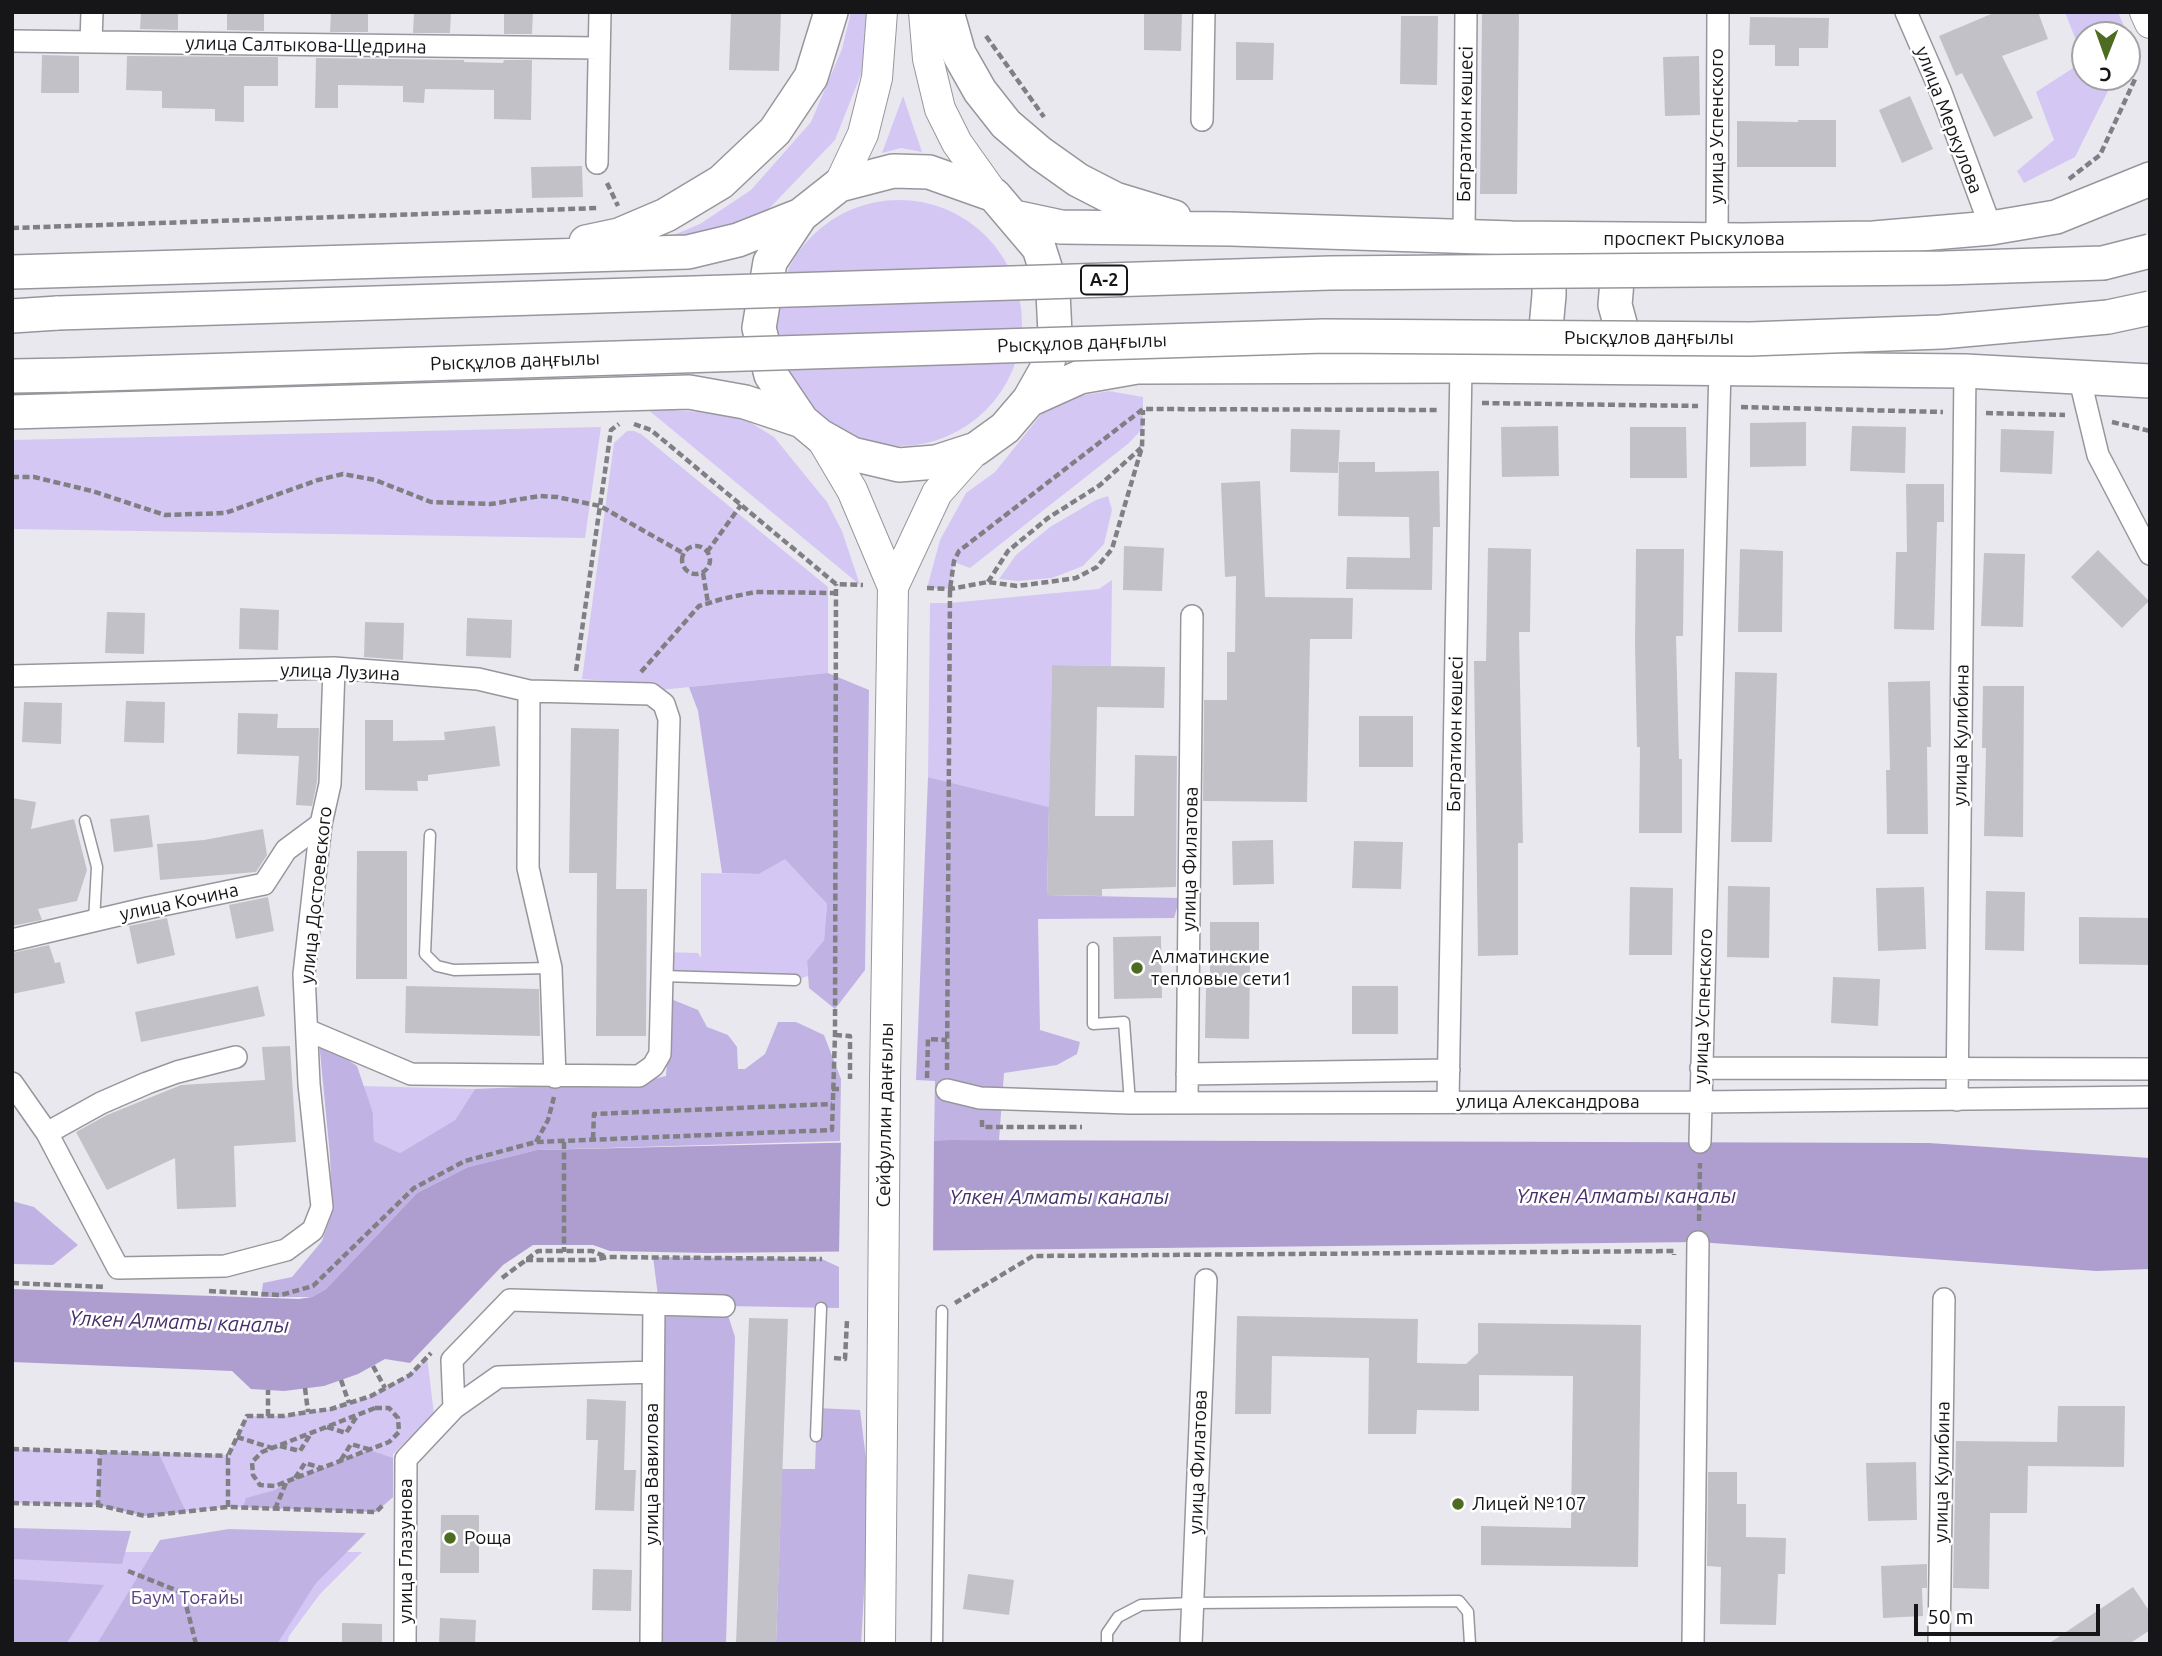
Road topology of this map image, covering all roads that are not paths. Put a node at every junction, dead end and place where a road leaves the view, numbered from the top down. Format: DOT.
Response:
graph roads {
  1 [pos="92,12"];
  2 [pos="600,12"];
  3 [pos="831,12"];
  4 [pos="882,12"];
  5 [pos="924,12"];
  6 [pos="947,12"];
  7 [pos="1204,12"];
  8 [pos="1466,12"];
  9 [pos="1718,12"];
  10 [pos="1906,12"];
  11 [pos="2145,12"];
  12 [pos="2150,23"];
  13 [pos="12,41"];
  14 [pos="92,42"];
  15 [pos="599,48"];
  16 [pos="1202,120"];
  17 [pos="597,163"];
  18 [pos="2150,179"];
  19 [pos="839,185"];
  20 [pos="1004,206"];
  21 [pos="801,215"];
  22 [pos="1991,228"];
  23 [pos="1231,229"];
  24 [pos="1464,236"];
  25 [pos="1512,238"];
  26 [pos="1643,239"];
  27 [pos="1717,240"];
  28 [pos="2150,251"];
  29 [pos="523,256"];
  30 [pos="12,272"];
  31 [pos="2150,308"];
  32 [pos="12,316"];
  33 [pos="1461,366"];
  34 [pos="1521,367"];
  35 [pos="1720,368"];
  36 [pos="1646,369"];
  37 [pos="1965,371"];
  38 [pos="12,376"];
  39 [pos="2079,376"];
  40 [pos="2150,381"];
  41 [pos="1029,400"];
  42 [pos="12,412"];
  43 [pos="811,429"];
  44 [pos="976,449"];
  45 [pos="2150,554"];
  46 [pos="893,587"];
  47 [pos="1192,616"];
  48 [pos="334,668"];
  49 [pos="12,676"];
  50 [pos="529,691"];
  51 [pos="85,821"];
  52 [pos="321,824"];
  53 [pos="430,835"];
  54 [pos="94,921"];
  55 [pos="12,940"];
  56 [pos="1093,948"];
  57 [pos="551,968"];
  58 [pos="662,976"];
  59 [pos="795,980"];
  60 [pos="307,1030"];
  61 [pos="236,1057"];
  62 [pos="1701,1069"];
  63 [pos="2150,1069"];
  64 [pos="1449,1070"];
  65 [pos="1957,1070"];
  66 [pos="1187,1074"];
  67 [pos="555,1077"];
  68 [pos="12,1083"];
  69 [pos="947,1090"];
  70 [pos="2150,1097"];
  71 [pos="1957,1100"];
  72 [pos="1187,1102"];
  73 [pos="1448,1102"];
  74 [pos="1700,1102"];
  75 [pos="1130,1104"];
  76 [pos="47,1133"];
  77 [pos="1700,1142"];
  78 [pos="1698,1242"];
  79 [pos="1206,1280"];
  80 [pos="1944,1299"];
  81 [pos="654,1304"];
  82 [pos="724,1306"];
  83 [pos="821,1308"];
  84 [pos="942,1311"];
  85 [pos="653,1372"];
  86 [pos="454,1408"];
  87 [pos="816,1436"];
  88 [pos="1192,1603"];
  89 [pos="405,1644"];
  90 [pos="651,1644"];
  91 [pos="880,1644"];
  92 [pos="937,1644"];
  93 [pos="1107,1644"];
  94 [pos="1191,1644"];
  95 [pos="1470,1644"];
  96 [pos="1693,1644"];
  97 [pos="1939,1644"];
  1 -- 14 [label="street"];
  2 -- 15 [label="street"];
  3 -- 29 [label="main road"];
  4 -- 19 [label="main road"];
  5 -- 20 [label="main road"];
  6 -- 23 [label="main road"];
  7 -- 16 [label="street"];
  8 -- 24 [label="street, Багратион көшесі"];
  9 -- 27 [label="street, улица Успенского"];
  10 -- 22 [label="street, улица Меркулова"];
  11 -- 12 [label="main road"];
  13 -- 14 [label="street, улица Салтыкова-Щедрина"];
  14 -- 15 [label="street, улица Салтыкова-Щедрина"];
  15 -- 17 [label="street"];
  18 -- 22 [label="main road, проспект Рыскулова"];
  19 -- 20 [label="main road"];
  19 -- 21 [label="main road"];
  20 -- 23 [label="main road"];
  20 -- 41 [label="main road"];
  21 -- 29 [label="main road"];
  21 -- 43 [label="main road"];
  22 -- 27 [label="main road, проспект Рыскулова"];
  23 -- 24 [label="main road, проспект Рыскулова"];
  24 -- 25 [label="main road, проспект Рыскулова"];
  25 -- 26 [label="main road, проспект Рыскулова"];
  25 -- 34 [label="main road"];
  26 -- 27 [label="main road, проспект Рыскулова"];
  26 -- 36 [label="main road"];
  28 -- 32 [label="main road, A-2, bridge"];
  29 -- 30 [label="main road"];
  31 -- 38 [label="main road, Рысқұлов даңғылы, bridge"];
  33 -- 34 [label="main road"];
  33 -- 41 [label="main road"];
  33 -- 64 [label="street, Багратион көшесі"];
  34 -- 36 [label="main road"];
  35 -- 36 [label="main road"];
  35 -- 37 [label="main road"];
  35 -- 62 [label="street, улица Успенского"];
  37 -- 39 [label="main road"];
  37 -- 65 [label="street, улица Кулибина"];
  39 -- 40 [label="main road"];
  39 -- 45 [label="street"];
  41 -- 44 [label="main road"];
  42 -- 43 [label="main road"];
  43 -- 44 [label="main road"];
  43 -- 46 [label="main road, Сейфуллин даңғылы"];
  44 -- 46 [label="main road, Сейфуллин даңғылы"];
  46 -- 91 [label="main road, Сейфуллин даңғылы, bridge"];
  47 -- 66 [label="street, улица Филатова"];
  48 -- 49 [label="street, улица Лузина"];
  48 -- 50 [label="street, улица Лузина"];
  48 -- 52 [label="street, улица Достоевского"];
  50 -- 57 [label="street"];
  50 -- 58 [label="street, улица Лузина"];
  51 -- 54 [label="lane"];
  52 -- 54 [label="street, улица Кочина"];
  52 -- 60 [label="street, улица Достоевского"];
  53 -- 57 [label="lane"];
  54 -- 55 [label="street, улица Кочина"];
  56 -- 75 [label="lane"];
  57 -- 67 [label="street"];
  58 -- 59 [label="lane"];
  58 -- 67 [label="street"];
  60 -- 67 [label="street"];
  60 -- 76 [label="street, улица Достоевского"];
  61 -- 76 [label="street"];
  62 -- 65 [label="street"];
  62 -- 74 [label="street, улица Успенского"];
  63 -- 65 [label="street"];
  64 -- 66 [label="street"];
  64 -- 73 [label="street, Багратион көшесі"];
  65 -- 71 [label="street, улица Кулибина"];
  66 -- 72 [label="street, улица Филатова"];
  68 -- 76 [label="street"];
  69 -- 75 [label="street, улица Александрова"];
  70 -- 71 [label="street, улица Александрова"];
  71 -- 74 [label="street, улица Александрова"];
  72 -- 73 [label="street, улица Александрова"];
  72 -- 75 [label="street, улица Александрова"];
  73 -- 74 [label="street, улица Александрова"];
  74 -- 77 [label="street, улица Успенского"];
  78 -- 96 [label="street"];
  79 -- 88 [label="street, улица Филатова"];
  80 -- 97 [label="street, улица Кулибина"];
  81 -- 82 [label="street"];
  81 -- 85 [label="street, улица Вавилова"];
  81 -- 86 [label="street"];
  83 -- 87 [label="lane"];
  84 -- 92 [label="lane"];
  85 -- 86 [label="street"];
  85 -- 90 [label="street, улица Вавилова"];
  86 -- 89 [label="street, улица Глазунова"];
  88 -- 93 [label="lane"];
  88 -- 94 [label="street, улица Филатова"];
  88 -- 95 [label="lane"];
}
